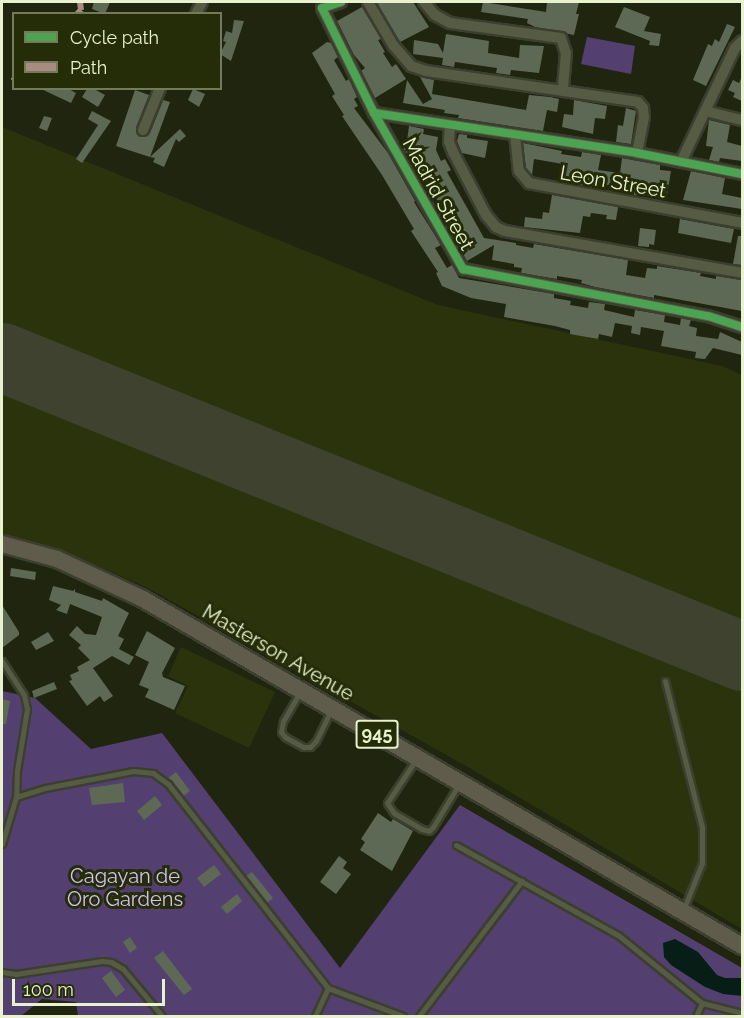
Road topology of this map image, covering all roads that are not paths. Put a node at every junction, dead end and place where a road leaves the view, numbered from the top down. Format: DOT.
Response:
graph roads {
  1 [pos="341,2"];
  2 [pos="368,2"];
  3 [pos="424,2"];
  4 [pos="742,41"];
  5 [pos="159,90"];
  6 [pos="563,91"];
  7 [pos="705,111"];
  8 [pos="374,113"];
  9 [pos="742,120"];
  10 [pos="450,126"];
  11 [pos="143,130"];
  12 [pos="515,135"];
  13 [pos="637,153"];
  14 [pos="681,162"];
  15 [pos="742,174"];
  16 [pos="742,223"];
  17 [pos="742,273"];
  18 [pos="742,327"];
  19 [pos="2,544"];
  20 [pos="2,661"];
  21 [pos="665,681"];
  22 [pos="300,690"];
  23 [pos="332,708"];
  24 [pos="417,758"];
  25 [pos="460,782"];
  26 [pos="16,797"];
  27 [pos="2,844"];
  28 [pos="456,845"];
  29 [pos="522,881"];
  30 [pos="683,912"];
  31 [pos="742,946"];
  32 [pos="2,972"];
  33 [pos="328,988"];
  34 [pos="702,1003"];
  35 [pos="742,1013"];
  36 [pos="162,1017"];
  37 [pos="315,1017"];
  38 [pos="403,1017"];
  39 [pos="419,1017"];
  40 [pos="696,1017"];
  1 -- 8 [label="street, Madrid Street"];
  2 -- 6 [label="street"];
  3 -- 6 [label="street"];
  4 -- 7 [label="street"];
  5 -- 11 [label="street"];
  6 -- 13 [label="street"];
  7 -- 9 [label="street"];
  7 -- 14 [label="street"];
  8 -- 10 [label="street"];
  8 -- 18 [label="street, Madrid Street"];
  10 -- 12 [label="street"];
  10 -- 17 [label="street"];
  12 -- 13 [label="street"];
  12 -- 16 [label="street, Leon Street"];
  13 -- 14 [label="street"];
  14 -- 15 [label="street"];
  19 -- 22 [label="main road, Masterson Avenue / 945"];
  20 -- 26 [label="lane"];
  21 -- 30 [label="lane"];
  22 -- 23 [label="main road, Masterson Avenue / 945"];
  22 -- 23 [label="lane"];
  23 -- 24 [label="main road, Masterson Avenue / 945"];
  24 -- 25 [label="main road, Masterson Avenue / 945"];
  24 -- 25 [label="lane"];
  25 -- 30 [label="main road, Masterson Avenue / 945"];
  26 -- 27 [label="lane"];
  26 -- 33 [label="lane"];
  28 -- 29 [label="lane"];
  29 -- 34 [label="lane"];
  29 -- 39 [label="lane"];
  30 -- 31 [label="main road, Masterson Avenue / 945"];
  32 -- 36 [label="lane"];
  33 -- 37 [label="lane"];
  33 -- 38 [label="lane"];
  34 -- 35 [label="lane"];
  34 -- 40 [label="lane"];
}
